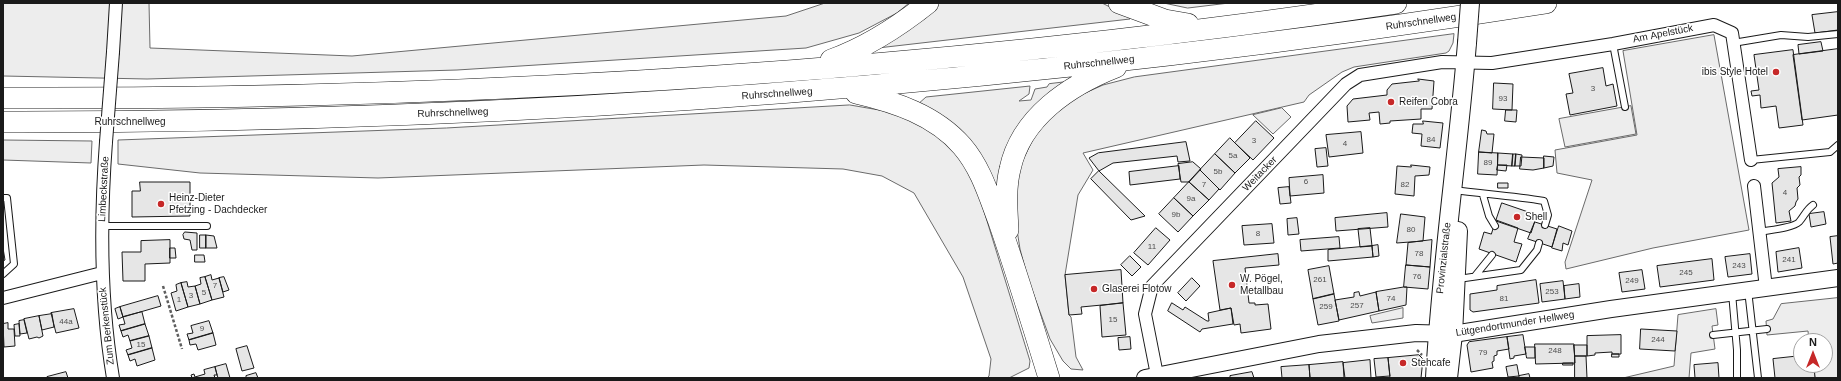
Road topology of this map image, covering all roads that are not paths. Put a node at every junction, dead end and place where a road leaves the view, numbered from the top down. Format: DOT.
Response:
graph roads {
  1 [pos="116,3"];
  2 [pos="928,3"];
  3 [pos="1118,3"];
  4 [pos="1396,3"];
  5 [pos="1470,3"];
  6 [pos="1546,3"];
  7 [pos="1232,25"];
  8 [pos="1838,34"];
  9 [pos="1733,43"];
  10 [pos="1613,44"];
  11 [pos="1158,56"];
  12 [pos="1466,62"];
  13 [pos="785,70"];
  14 [pos="815,91"];
  15 [pos="3,98"];
  16 [pos="1625,107"];
  17 [pos="3,122"];
  18 [pos="1838,145"];
  19 [pos="1751,160"];
  20 [pos="1754,186"];
  21 [pos="1456,190"];
  22 [pos="1483,195"];
  23 [pos="3,198"];
  24 [pos="1813,205"];
  25 [pos="1545,225"];
  26 [pos="102,226"];
  27 [pos="207,226"];
  28 [pos="1495,226"];
  29 [pos="1759,232"];
  30 [pos="1539,243"];
  31 [pos="1008,247"];
  32 [pos="1492,255"];
  33 [pos="102,273"];
  34 [pos="3,274"];
  35 [pos="1475,276"];
  36 [pos="1838,278"];
  37 [pos="1456,279"];
  38 [pos="1766,288"];
  39 [pos="1748,290"];
  40 [pos="1732,293"];
  41 [pos="3,298"];
  42 [pos="1766,329"];
  43 [pos="1753,332"];
  44 [pos="1446,333"];
  45 [pos="1735,334"];
  46 [pos="1713,335"];
  47 [pos="1193,373"];
  48 [pos="1151,377"];
  49 [pos="113,378"];
  50 [pos="1049,378"];
  51 [pos="1435,378"];
  52 [pos="1448,378"];
  53 [pos="1737,378"];
  54 [pos="1758,378"];
  1 -- 26 [label="street, Limbeckstraße, bridge"];
  2 -- 13 [label="highway"];
  3 -- 7 [label="highway"];
  4 -- 7 [label="highway"];
  5 -- 12 [label="main road, Provinzialstraße, bridge"];
  6 -- 11 [label="highway, Ruhrschnellweg"];
  7 -- 13 [label="highway"];
  8 -- 9 [label="lane"];
  9 -- 10 [label="street, Am Apelstück"];
  9 -- 19 [label="street, Am Apelstück"];
  10 -- 12 [label="street, Am Apelstück"];
  10 -- 16 [label="lane"];
  11 -- 14 [label="highway, Ruhrschnellweg"];
  11 -- 31 [label="highway"];
  12 -- 21 [label="main road, Provinzialstraße"];
  12 -- 48 [label="street, Weitacker"];
  13 -- 15 [label="highway"];
  14 -- 17 [label="highway, Ruhrschnellweg"];
  14 -- 31 [label="highway"];
  18 -- 19 [label="lane"];
  20 -- 29 [label="street"];
  21 -- 22 [label="lane"];
  21 -- 37 [label="main road, Provinzialstraße"];
  21 -- 44 [label="main road, Provinzialstraße"];
  22 -- 25 [label="lane"];
  22 -- 28 [label="lane"];
  23 -- 34 [label="lane"];
  24 -- 29 [label="lane"];
  26 -- 27 [label="lane"];
  26 -- 33 [label="street, Limbeckstraße"];
  29 -- 38 [label="street"];
  30 -- 35 [label="lane"];
  31 -- 50 [label="highway"];
  32 -- 35 [label="lane"];
  33 -- 41 [label="street"];
  33 -- 49 [label="street, Zum Berkenstück"];
  35 -- 37 [label="lane"];
  36 -- 38 [label="main road, Lütgendortmunder Hellweg"];
  37 -- 44 [label="main road, Provinzialstraße"];
  38 -- 39 [label="main road, Lütgendortmunder Hellweg"];
  39 -- 40 [label="main road, Lütgendortmunder Hellweg"];
  39 -- 43 [label="lane"];
  40 -- 44 [label="main road, Lütgendortmunder Hellweg"];
  40 -- 45 [label="lane"];
  42 -- 43 [label="lane"];
  43 -- 45 [label="lane"];
  43 -- 54 [label="lane"];
  44 -- 47 [label="main road, Lütgendortmunder Hellweg"];
  44 -- 51 [label="main road, Provinzialstraße"];
  44 -- 52 [label="main road, Provinzialstraße"];
  45 -- 46 [label="lane"];
  45 -- 53 [label="lane"];
  47 -- 48 [label="main road, Lütgendortmunder Hellweg"];
}
